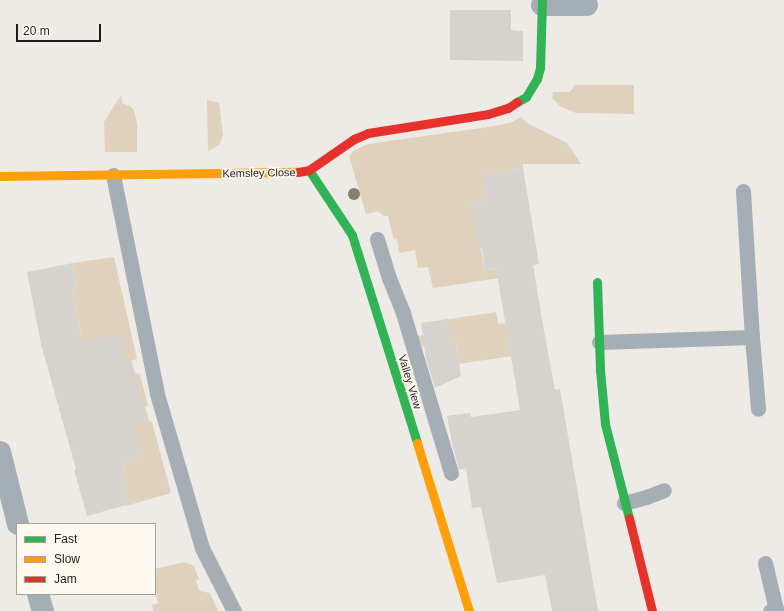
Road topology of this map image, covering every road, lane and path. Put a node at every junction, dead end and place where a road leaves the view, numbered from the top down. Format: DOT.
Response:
graph roads {
  1 [pos="542,3"];
  2 [pos="587,5"];
  3 [pos="310,170"];
  4 [pos="113,175"];
  5 [pos="0,176"];
  6 [pos="743,190"];
  7 [pos="377,239"];
  8 [pos="597,282"];
  9 [pos="752,337"];
  10 [pos="599,342"];
  11 [pos="758,409"];
  12 [pos="440,441"];
  13 [pos="418,448"];
  14 [pos="0,452"];
  15 [pos="451,473"];
  16 [pos="664,490"];
  17 [pos="624,503"];
  18 [pos="18,523"];
  19 [pos="766,563"];
  20 [pos="38,595"];
  21 [pos="43,611"];
  22 [pos="234,611"];
  23 [pos="469,611"];
  24 [pos="652,611"];
  25 [pos="770,611"];
  1 -- 2 [label="street, Kemsley Close"];
  1 -- 3 [label="street, Kemsley Close"];
  3 -- 4 [label="street, Kemsley Close"];
  3 -- 13 [label="street, Valley View"];
  4 -- 5 [label="street, Kemsley Close"];
  4 -- 22 [label="lane"];
  6 -- 9 [label="lane"];
  7 -- 12 [label="lane"];
  8 -- 10 [label="street"];
  9 -- 10 [label="lane"];
  9 -- 11 [label="lane"];
  10 -- 17 [label="street"];
  12 -- 13 [label="lane"];
  12 -- 15 [label="lane"];
  13 -- 23 [label="street, Valley View"];
  14 -- 18 [label="street"];
  16 -- 17 [label="lane"];
  17 -- 24 [label="street"];
  19 -- 25 [label="lane"];
  20 -- 21 [label="street"];
}
